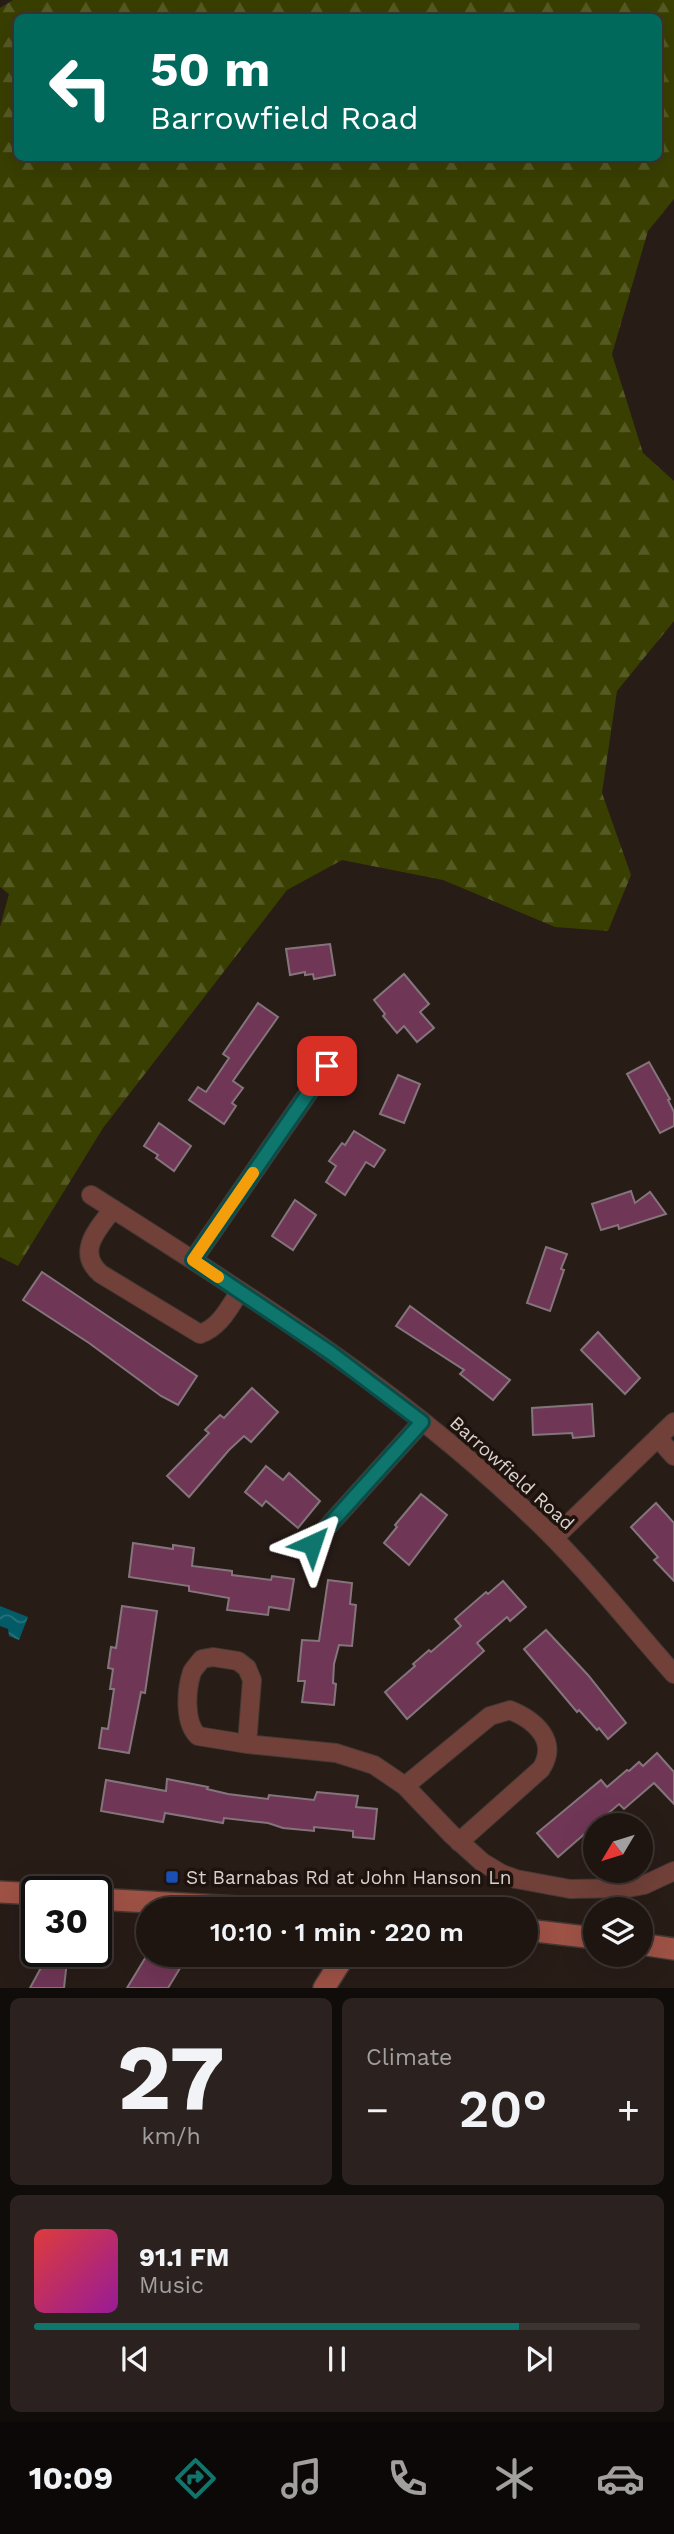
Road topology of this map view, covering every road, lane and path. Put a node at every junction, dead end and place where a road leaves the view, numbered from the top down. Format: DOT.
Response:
graph roads {
  1 [pos="327,1066"];
  2 [pos="91,1195"];
  3 [pos="113,1209"];
  4 [pos="193,1260"];
  5 [pos="240,1292"];
  6 [pos="422,1422"];
  7 [pos="674,1422"];
  8 [pos="658,1438"];
  9 [pos="674,1456"];
  10 [pos="554,1538"];
  11 [pos="312,1544"];
  12 [pos="674,1674"];
  13 [pos="247,1744"];
  14 [pos="405,1786"];
  15 [pos="459,1842"];
  16 [pos="674,1871"];
  17 [pos="0,1892"];
  18 [pos="21,1893"];
  19 [pos="112,1900"];
  20 [pos="136,1901"];
  21 [pos="538,1931"];
  22 [pos="583,1937"];
  23 [pos="653,1946"];
  24 [pos="674,1949"];
  25 [pos="337,1967"];
  26 [pos="324,1988"];
  1 -- 4 [label="street"];
  2 -- 3 [label="street, Barrowfield Road"];
  3 -- 4 [label="street, Barrowfield Road"];
  3 -- 5 [label="street"];
  4 -- 5 [label="street, Barrowfield Road"];
  5 -- 6 [label="street, Barrowfield Road"];
  6 -- 10 [label="street, Barrowfield Road"];
  6 -- 11 [label="street"];
  7 -- 8 [label="street"];
  8 -- 9 [label="street"];
  8 -- 10 [label="street"];
  10 -- 12 [label="street, Barrowfield Road"];
  13 -- 13 [label="street"];
  13 -- 14 [label="street"];
  14 -- 15 [label="street"];
  14 -- 15 [label="street"];
  15 -- 16 [label="street"];
  17 -- 18 [label="main road"];
  19 -- 20 [label="main road"];
  21 -- 22 [label="main road"];
  23 -- 24 [label="main road"];
  25 -- 26 [label="main road"];
}
